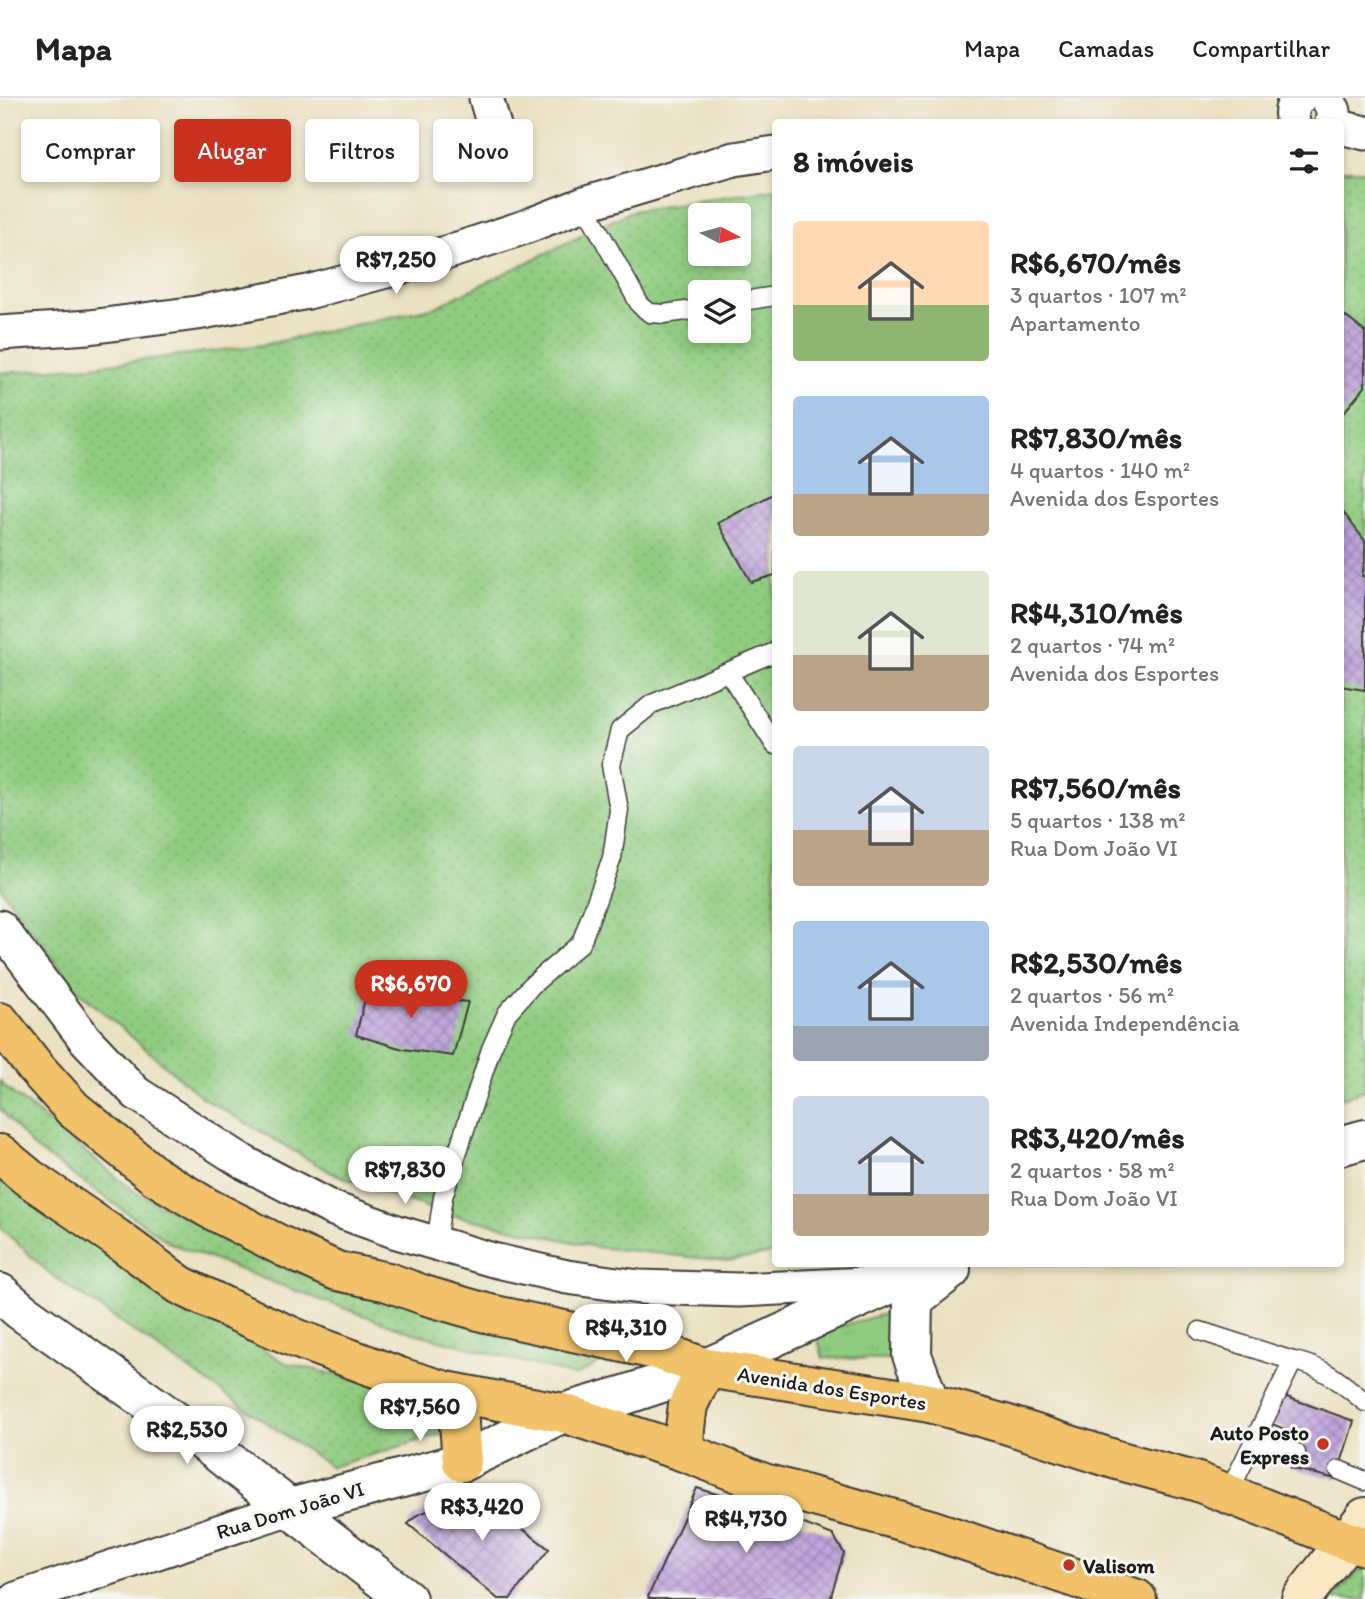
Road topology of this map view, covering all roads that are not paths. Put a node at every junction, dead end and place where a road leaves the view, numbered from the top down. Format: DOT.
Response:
graph roads {
  1 [pos="486,98"];
  2 [pos="1327,98"];
  3 [pos="492,119"];
  4 [pos="1333,119"];
  5 [pos="1344,128"];
  6 [pos="1365,133"];
  7 [pos="772,153"];
  8 [pos="584,204"];
  9 [pos="772,296"];
  10 [pos="751,300"];
  11 [pos="688,311"];
  12 [pos="0,333"];
  13 [pos="772,653"];
  14 [pos="728,672"];
  15 [pos="772,740"];
  16 [pos="0,927"];
  17 [pos="0,1022"];
  18 [pos="1365,1139"];
  19 [pos="1344,1145"];
  20 [pos="0,1154"];
  21 [pos="436,1243"];
  22 [pos="942,1267"];
  23 [pos="955,1267"];
  24 [pos="893,1283"];
  25 [pos="0,1293"];
  26 [pos="1200,1332"];
  27 [pos="1293,1361"];
  28 [pos="706,1368"];
  29 [pos="446,1391"];
  30 [pos="1365,1402"];
  31 [pos="930,1403"];
  32 [pos="563,1413"];
  33 [pos="1256,1438"];
  34 [pos="684,1452"];
  35 [pos="1296,1453"];
  36 [pos="462,1462"];
  37 [pos="1339,1470"];
  38 [pos="1365,1481"];
  39 [pos="1228,1494"];
  40 [pos="290,1508"];
  41 [pos="1359,1535"];
  42 [pos="16,1599"];
  43 [pos="407,1599"];
  44 [pos="1137,1599"];
  45 [pos="1301,1599"];
  1 -- 3 [label="street"];
  2 -- 4 [label="street"];
  5 -- 6 [label="street"];
  7 -- 8 [label="street"];
  8 -- 11 [label="lane"];
  8 -- 12 [label="street"];
  9 -- 10 [label="lane"];
  13 -- 14 [label="lane"];
  14 -- 15 [label="lane"];
  14 -- 21 [label="lane"];
  16 -- 21 [label="street"];
  17 -- 28 [label="main road, Avenida dos Esportes"];
  18 -- 19 [label="street"];
  20 -- 29 [label="main road"];
  21 -- 24 [label="street"];
  22 -- 24 [label="street, Rua Dom João VI"];
  23 -- 31 [label="street"];
  24 -- 28 [label="street, Rua Dom João VI"];
  25 -- 40 [label="street"];
  26 -- 27 [label="lane"];
  27 -- 30 [label="lane"];
  27 -- 33 [label="lane"];
  28 -- 31 [label="main road, Avenida dos Esportes"];
  28 -- 32 [label="street, Rua Dom João VI"];
  28 -- 34 [label="main road"];
  29 -- 32 [label="main road"];
  29 -- 36 [label="main road"];
  31 -- 39 [label="main road, Avenida dos Esportes"];
  32 -- 34 [label="main road"];
  32 -- 36 [label="street, Rua Dom João VI"];
  33 -- 35 [label="lane"];
  33 -- 39 [label="lane"];
  34 -- 44 [label="main road"];
  36 -- 40 [label="street, Rua Dom João VI"];
  37 -- 38 [label="lane"];
  39 -- 41 [label="main road, Avenida dos Esportes"];
  40 -- 42 [label="street, Rua Dom João VI"];
  40 -- 43 [label="street"];
  41 -- 45 [label="main road"];
}
